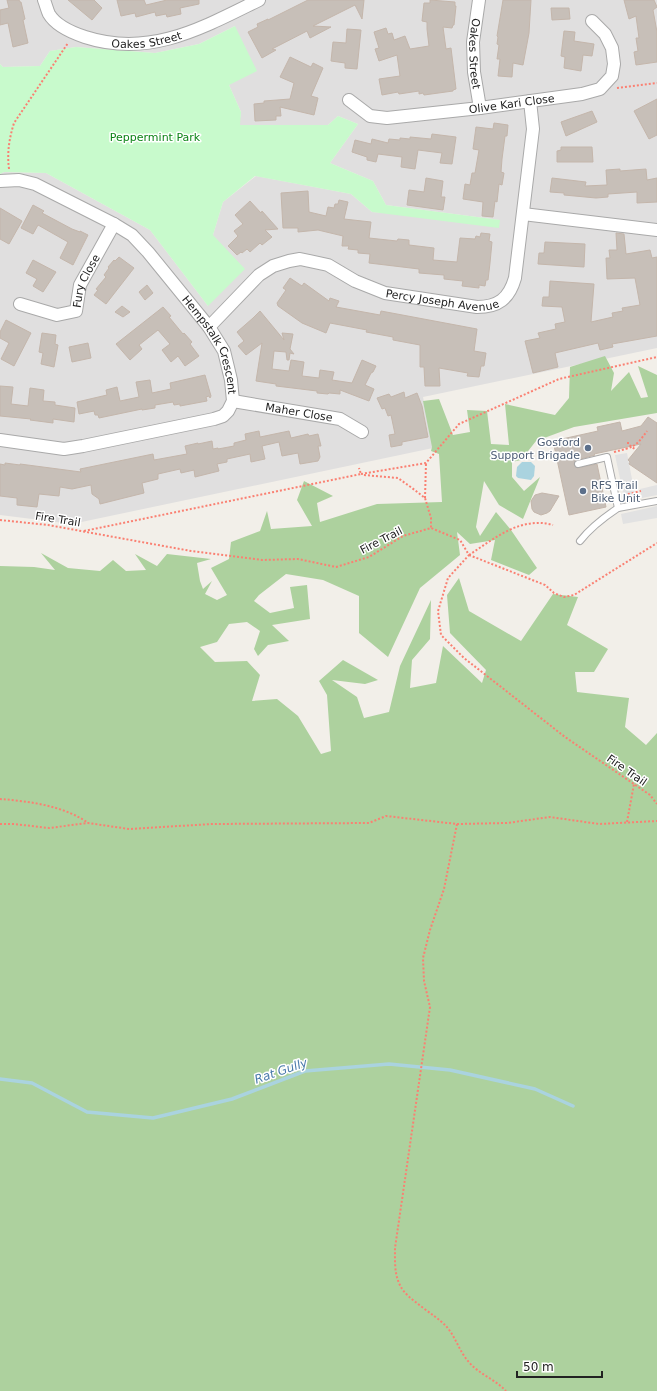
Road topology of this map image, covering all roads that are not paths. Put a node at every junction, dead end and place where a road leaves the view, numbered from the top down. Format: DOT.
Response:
graph roads {
  1 [pos="44,0"];
  2 [pos="259,0"];
  3 [pos="479,0"];
  4 [pos="592,21"];
  5 [pos="349,100"];
  6 [pos="530,101"];
  7 [pos="480,108"];
  8 [pos="5,181"];
  9 [pos="523,214"];
  10 [pos="114,224"];
  11 [pos="657,230"];
  12 [pos="20,304"];
  13 [pos="209,327"];
  14 [pos="233,401"];
  15 [pos="362,432"];
  16 [pos="0,440"];
  17 [pos="578,464"];
  18 [pos="657,502"];
  19 [pos="618,508"];
  20 [pos="580,541"];
  1 -- 2 [label="street, Oakes Street"];
  3 -- 7 [label="street, Oakes Street"];
  4 -- 6 [label="street, Olive Kari Close"];
  5 -- 7 [label="street, Olive Kari Close"];
  6 -- 7 [label="street, Olive Kari Close"];
  6 -- 9 [label="street, Percy Joseph Avenue"];
  8 -- 10 [label="street, Hempstalk Crescent"];
  9 -- 11 [label="street"];
  9 -- 13 [label="street, Percy Joseph Avenue"];
  10 -- 12 [label="street, Fury Close"];
  10 -- 13 [label="street, Hempstalk Crescent"];
  13 -- 14 [label="street, Hempstalk Crescent"];
  14 -- 15 [label="street, Maher Close"];
  14 -- 16 [label="street, Hempstalk Crescent"];
  17 -- 19 [label="lane"];
  18 -- 19 [label="lane"];
  19 -- 20 [label="lane"];
}
